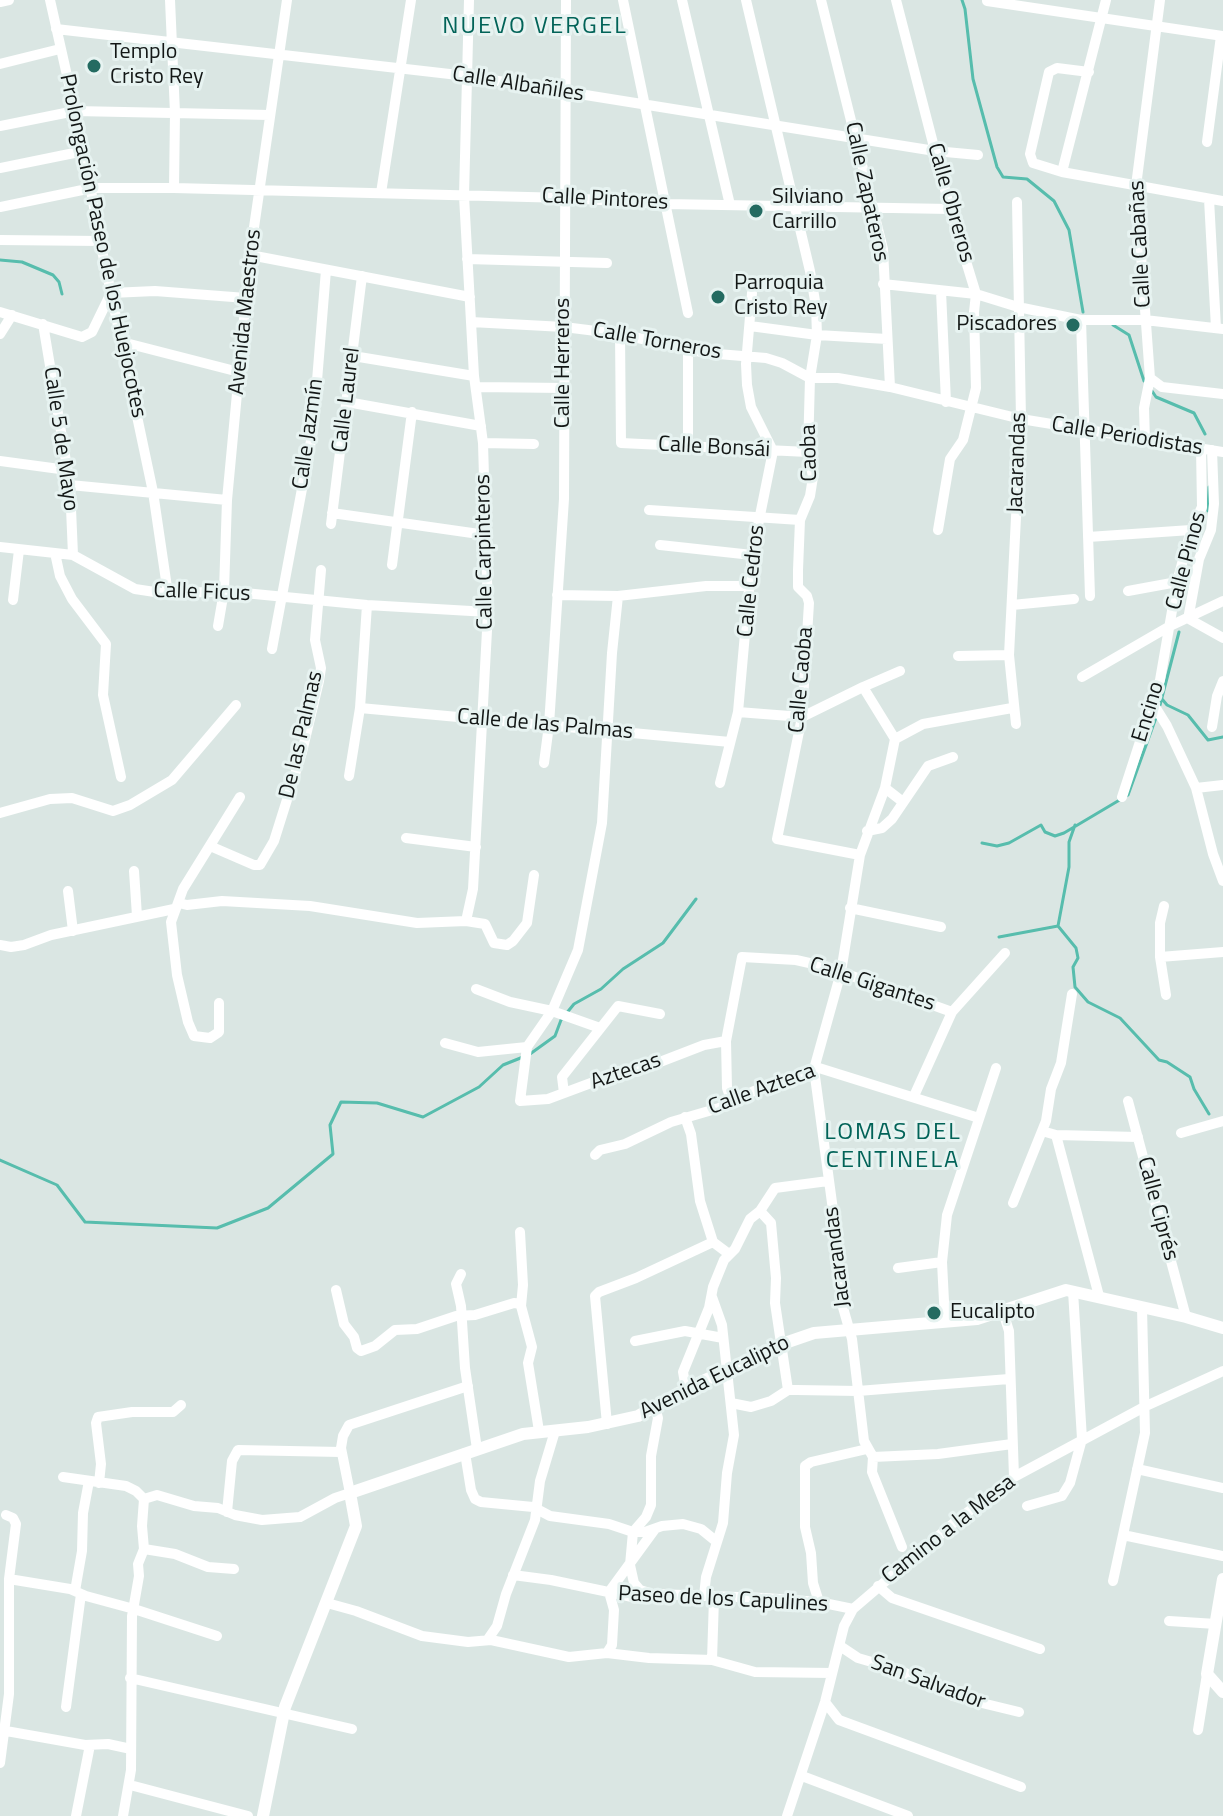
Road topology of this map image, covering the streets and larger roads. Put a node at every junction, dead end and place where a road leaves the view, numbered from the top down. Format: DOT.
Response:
graph roads {
  1 [pos="9,0"];
  2 [pos="50,0"];
  3 [pos="170,0"];
  4 [pos="287,0"];
  5 [pos="411,0"];
  6 [pos="469,0"];
  7 [pos="566,0"];
  8 [pos="623,0"];
  9 [pos="682,0"];
  10 [pos="746,0"];
  11 [pos="821,0"];
  12 [pos="896,0"];
  13 [pos="1106,0"];
  14 [pos="1160,0"];
  15 [pos="987,1"];
  16 [pos="0,2"];
  17 [pos="1103,19"];
  18 [pos="1156,26"];
  19 [pos="56,29"];
  20 [pos="1222,36"];
  21 [pos="172,42"];
  22 [pos="60,49"];
  23 [pos="279,53"];
  24 [pos="0,64"];
  25 [pos="400,67"];
  26 [pos="1089,72"];
  27 [pos="467,76"];
  28 [pos="566,92"];
  29 [pos="645,105"];
  30 [pos="75,111"];
  31 [pos="175,113"];
  32 [pos="270,115"];
  33 [pos="709,115"];
  34 [pos="776,125"];
  35 [pos="0,126"];
  36 [pos="855,138"];
  37 [pos="1207,142"];
  38 [pos="84,151"];
  39 [pos="935,151"];
  40 [pos="978,155"];
  41 [pos="0,168"];
  42 [pos="1062,172"];
  43 [pos="1136,186"];
  44 [pos="92,188"];
  45 [pos="174,188"];
  46 [pos="259,189"];
  47 [pos="381,193"];
  48 [pos="464,196"];
  49 [pos="567,198"];
  50 [pos="1209,199"];
  51 [pos="1223,201"];
  52 [pos="1017,202"];
  53 [pos="665,204"];
  54 [pos="730,205"];
  55 [pos="795,206"];
  56 [pos="0,207"];
  57 [pos="872,207"];
  58 [pos="950,209"];
  59 [pos="0,240"];
  60 [pos="100,241"];
  61 [pos="250,255"];
  62 [pos="467,259"];
  63 [pos="564,262"];
  64 [pos="607,263"];
  65 [pos="326,270"];
  66 [pos="362,276"];
  67 [pos="883,284"];
  68 [pos="941,291"];
  69 [pos="111,293"];
  70 [pos="752,293"];
  71 [pos="976,294"];
  72 [pos="470,297"];
  73 [pos="246,298"];
  74 [pos="1018,307"];
  75 [pos="0,312"];
  76 [pos="688,313"];
  77 [pos="12,315"];
  78 [pos="1081,320"];
  79 [pos="1145,320"];
  80 [pos="471,322"];
  81 [pos="43,324"];
  82 [pos="750,326"];
  83 [pos="564,327"];
  84 [pos="1219,328"];
  85 [pos="0,334"];
  86 [pos="620,334"];
  87 [pos="817,335"];
  88 [pos="887,339"];
  89 [pos="122,342"];
  90 [pos="688,349"];
  91 [pos="353,356"];
  92 [pos="747,357"];
  93 [pos="239,372"];
  94 [pos="810,378"];
  95 [pos="1150,378"];
  96 [pos="476,382"];
  97 [pos="890,387"];
  98 [pos="564,388"];
  99 [pos="1223,394"];
  100 [pos="347,402"];
  101 [pos="946,402"];
  102 [pos="972,408"];
  103 [pos="412,412"];
  104 [pos="1021,419"];
  105 [pos="481,426"];
  106 [pos="1084,430"];
  107 [pos="1145,441"];
  108 [pos="483,443"];
  109 [pos="534,444"];
  110 [pos="688,447"];
  111 [pos="1212,450"];
  112 [pos="773,451"];
  113 [pos="808,452"];
  114 [pos="0,461"];
  115 [pos="67,470"];
  116 [pos="70,485"];
  117 [pos="153,492"];
  118 [pos="227,500"];
  119 [pos="649,510"];
  120 [pos="758,517"];
  121 [pos="800,520"];
  122 [pos="398,523"];
  123 [pos="938,530"];
  124 [pos="1191,530"];
  125 [pos="486,535"];
  126 [pos="1088,537"];
  127 [pos="660,545"];
  128 [pos="0,547"];
  129 [pos="19,550"];
  130 [pos="55,553"];
  131 [pos="73,555"];
  132 [pos="752,555"];
  133 [pos="392,565"];
  134 [pos="321,570"];
  135 [pos="798,570"];
  136 [pos="1177,582"];
  137 [pos="751,586"];
  138 [pos="224,591"];
  139 [pos="1128,591"];
  140 [pos="168,594"];
  141 [pos="557,595"];
  142 [pos="618,596"];
  143 [pos="1090,596"];
  144 [pos="283,597"];
  145 [pos="1074,599"];
  146 [pos="13,600"];
  147 [pos="318,600"];
  148 [pos="1223,601"];
  149 [pos="367,605"];
  150 [pos="1012,605"];
  151 [pos="488,612"];
  152 [pos="1189,619"];
  153 [pos="218,626"];
  154 [pos="1170,626"];
  155 [pos="1223,638"];
  156 [pos="272,649"];
  157 [pos="1009,655"];
  158 [pos="958,656"];
  159 [pos="900,671"];
  160 [pos="1082,677"];
  161 [pos="1223,681"];
  162 [pos="863,687"];
  163 [pos="1152,702"];
  164 [pos="236,705"];
  165 [pos="360,708"];
  166 [pos="1012,708"];
  167 [pos="738,712"];
  168 [pos="802,717"];
  169 [pos="484,720"];
  170 [pos="1016,724"];
  171 [pos="549,725"];
  172 [pos="1212,727"];
  173 [pos="608,730"];
  174 [pos="895,739"];
  175 [pos="730,742"];
  176 [pos="953,757"];
  177 [pos="544,763"];
  178 [pos="349,776"];
  179 [pos="121,777"];
  180 [pos="720,783"];
  181 [pos="1223,785"];
  182 [pos="885,788"];
  183 [pos="1196,788"];
  184 [pos="240,797"];
  185 [pos="1122,797"];
  186 [pos="903,802"];
  187 [pos="0,813"];
  188 [pos="867,831"];
  189 [pos="406,838"];
  190 [pos="210,846"];
  191 [pos="476,847"];
  192 [pos="860,855"];
  193 [pos="134,871"];
  194 [pos="534,875"];
  195 [pos="1223,881"];
  196 [pos="68,891"];
  197 [pos="176,906"];
  198 [pos="1164,906"];
  199 [pos="850,908"];
  200 [pos="137,916"];
  201 [pos="466,921"];
  202 [pos="941,927"];
  203 [pos="73,931"];
  204 [pos="0,945"];
  205 [pos="1223,952"];
  206 [pos="1005,953"];
  207 [pos="1160,957"];
  208 [pos="841,972"];
  209 [pos="476,989"];
  210 [pos="1072,994"];
  211 [pos="1166,995"];
  212 [pos="219,1003"];
  213 [pos="552,1011"];
  214 [pos="952,1012"];
  215 [pos="660,1014"];
  216 [pos="600,1028"];
  217 [pos="726,1041"];
  218 [pos="445,1043"];
  219 [pos="527,1047"];
  220 [pos="996,1068"];
  221 [pos="814,1069"];
  222 [pos="564,1093"];
  223 [pos="914,1096"];
  224 [pos="1128,1101"];
  225 [pos="732,1102"];
  226 [pos="685,1117"];
  227 [pos="979,1118"];
  228 [pos="1223,1121"];
  229 [pos="1042,1131"];
  230 [pos="1181,1133"];
  231 [pos="1056,1135"];
  232 [pos="1138,1137"];
  233 [pos="595,1155"];
  234 [pos="828,1181"];
  235 [pos="1013,1203"];
  236 [pos="760,1211"];
  237 [pos="520,1232"];
  238 [pos="713,1242"];
  239 [pos="729,1254"];
  240 [pos="942,1262"];
  241 [pos="898,1268"];
  242 [pos="461,1274"];
  243 [pos="336,1290"];
  244 [pos="1073,1291"];
  245 [pos="1099,1296"];
  246 [pos="712,1297"];
  247 [pos="521,1304"];
  248 [pos="1142,1308"];
  249 [pos="1003,1312"];
  250 [pos="461,1316"];
  251 [pos="1186,1317"];
  252 [pos="945,1321"];
  253 [pos="1223,1328"];
  254 [pos="849,1329"];
  255 [pos="699,1335"];
  256 [pos="723,1338"];
  257 [pos="635,1341"];
  258 [pos="782,1344"];
  259 [pos="727,1370"];
  260 [pos="1223,1371"];
  261 [pos="1009,1379"];
  262 [pos="468,1386"];
  263 [pos="686,1389"];
  264 [pos="788,1390"];
  265 [pos="858,1391"];
  266 [pos="731,1403"];
  267 [pos="181,1405"];
  268 [pos="1146,1406"];
  269 [pos="655,1407"];
  270 [pos="607,1424"];
  271 [pos="539,1431"];
  272 [pos="555,1431"];
  273 [pos="1082,1439"];
  274 [pos="1012,1444"];
  275 [pos="471,1451"];
  276 [pos="341,1452"];
  277 [pos="870,1453"];
  278 [pos="1137,1469"];
  279 [pos="63,1477"];
  280 [pos="1014,1477"];
  281 [pos="94,1482"];
  282 [pos="1223,1488"];
  283 [pos="350,1493"];
  284 [pos="144,1499"];
  285 [pos="1027,1506"];
  286 [pos="536,1508"];
  287 [pos="649,1510"];
  288 [pos="227,1512"];
  289 [pos="6,1515"];
  290 [pos="658,1527"];
  291 [pos="633,1532"];
  292 [pos="1123,1535"];
  293 [pos="717,1542"];
  294 [pos="902,1547"];
  295 [pos="144,1549"];
  296 [pos="1223,1556"];
  297 [pos="630,1565"];
  298 [pos="234,1569"];
  299 [pos="513,1575"];
  300 [pos="9,1579"];
  301 [pos="1223,1579"];
  302 [pos="1113,1581"];
  303 [pos="878,1586"];
  304 [pos="78,1592"];
  305 [pos="609,1592"];
  306 [pos="656,1594"];
  307 [pos="629,1597"];
  308 [pos="709,1597"];
  309 [pos="819,1602"];
  310 [pos="327,1603"];
  311 [pos="134,1609"];
  312 [pos="853,1609"];
  313 [pos="614,1610"];
  314 [pos="1169,1621"];
  315 [pos="1216,1624"];
  316 [pos="5,1632"];
  317 [pos="217,1636"];
  318 [pos="488,1639"];
  319 [pos="840,1646"];
  320 [pos="1040,1649"];
  321 [pos="607,1653"];
  322 [pos="712,1660"];
  323 [pos="832,1673"];
  324 [pos="1207,1674"];
  325 [pos="130,1678"];
  326 [pos="1223,1692"];
  327 [pos="825,1702"];
  328 [pos="66,1707"];
  329 [pos="1019,1712"];
  330 [pos="283,1714"];
  331 [pos="352,1729"];
  332 [pos="3,1730"];
  333 [pos="1198,1730"];
  334 [pos="90,1745"];
  335 [pos="131,1749"];
  336 [pos="0,1763"];
  337 [pos="802,1776"];
  338 [pos="130,1785"];
  339 [pos="1021,1787"];
  340 [pos="76,1816"];
  341 [pos="123,1816"];
  342 [pos="248,1816"];
  343 [pos="263,1816"];
  344 [pos="787,1816"];
  345 [pos="908,1816"];
  1 -- 16 [label="street"];
  2 -- 19 [label="street, Prolongación Paseo de los Huejocotes"];
  3 -- 21 [label="street"];
  4 -- 23 [label="street, Avenida Maestros"];
  5 -- 25 [label="street"];
  6 -- 27 [label="street, Calle Carpinteros"];
  7 -- 28 [label="street, Calle Herreros"];
  8 -- 29 [label="street"];
  9 -- 33 [label="street"];
  10 -- 34 [label="street, Caoba"];
  11 -- 36 [label="street, Calle Zapateros"];
  12 -- 39 [label="street, Calle Obreros"];
  13 -- 17 [label="street"];
  14 -- 18 [label="street, Calle Cabañas"];
  15 -- 17 [label="street"];
  17 -- 18 [label="street"];
  17 -- 26 [label="street"];
  18 -- 20 [label="street"];
  18 -- 43 [label="street, Calle Cabañas"];
  19 -- 21 [label="street, Calle Albañiles"];
  19 -- 22 [label="street, Prolongación Paseo de los Huejocotes"];
  20 -- 37 [label="street"];
  21 -- 23 [label="street, Calle Albañiles"];
  21 -- 31 [label="street"];
  22 -- 24 [label="street"];
  22 -- 30 [label="street, Prolongación Paseo de los Huejocotes"];
  23 -- 25 [label="street, Calle Albañiles"];
  23 -- 32 [label="street, Avenida Maestros"];
  25 -- 27 [label="street, Calle Albañiles"];
  25 -- 47 [label="street"];
  26 -- 42 [label="street"];
  26 -- 42 [label="street"];
  27 -- 28 [label="street, Calle Albañiles"];
  27 -- 48 [label="street, Calle Carpinteros"];
  28 -- 29 [label="street, Calle Albañiles"];
  28 -- 49 [label="street, Calle Herreros"];
  29 -- 33 [label="street, Calle Albañiles"];
  29 -- 53 [label="street"];
  30 -- 31 [label="street"];
  30 -- 35 [label="street"];
  30 -- 38 [label="street, Prolongación Paseo de los Huejocotes"];
  31 -- 32 [label="street"];
  31 -- 45 [label="street"];
  32 -- 46 [label="street, Avenida Maestros"];
  33 -- 34 [label="street, Calle Albañiles"];
  33 -- 54 [label="street"];
  34 -- 36 [label="street, Calle Albañiles"];
  34 -- 55 [label="street, Caoba"];
  36 -- 39 [label="street, Calle Albañiles"];
  36 -- 57 [label="street, Calle Zapateros"];
  38 -- 41 [label="street"];
  38 -- 44 [label="street, Prolongación Paseo de los Huejocotes"];
  39 -- 40 [label="street, Calle Albañiles"];
  39 -- 58 [label="street, Calle Obreros"];
  42 -- 43 [label="street"];
  43 -- 50 [label="street"];
  43 -- 79 [label="street, Calle Cabañas"];
  44 -- 45 [label="street, Calle Pintores"];
  44 -- 56 [label="street, Calle Pintores"];
  44 -- 60 [label="street, Prolongación Paseo de los Huejocotes"];
  45 -- 46 [label="street, Calle Pintores"];
  46 -- 47 [label="street, Calle Pintores"];
  46 -- 61 [label="street, Avenida Maestros"];
  47 -- 48 [label="street, Calle Pintores"];
  48 -- 49 [label="street, Calle Pintores"];
  48 -- 62 [label="street, Calle Carpinteros"];
  49 -- 53 [label="street, Calle Pintores"];
  49 -- 63 [label="street, Calle Herreros"];
  50 -- 51 [label="street"];
  50 -- 84 [label="street"];
  52 -- 74 [label="street, Jacarandas"];
  53 -- 54 [label="street, Calle Pintores"];
  53 -- 76 [label="street"];
  54 -- 55 [label="street, Calle Pintores"];
  55 -- 57 [label="street, Calle Pintores"];
  55 -- 87 [label="street, Caoba"];
  57 -- 58 [label="street, Calle Pintores"];
  57 -- 67 [label="street, Calle Zapateros"];
  58 -- 71 [label="street, Calle Obreros"];
  59 -- 60 [label="street"];
  60 -- 69 [label="street, Prolongación Paseo de los Huejocotes"];
  61 -- 65 [label="street"];
  61 -- 73 [label="street, Avenida Maestros"];
  62 -- 63 [label="street"];
  62 -- 72 [label="street, Calle Carpinteros"];
  63 -- 64 [label="street"];
  63 -- 83 [label="street, Calle Herreros"];
  65 -- 66 [label="street"];
  65 -- 144 [label="street, Calle Jazmín"];
  66 -- 72 [label="street"];
  66 -- 91 [label="street, Calle Laurel"];
  67 -- 68 [label="street"];
  67 -- 88 [label="street, Calle Zapateros"];
  68 -- 71 [label="street"];
  68 -- 101 [label="street"];
  69 -- 73 [label="street"];
  69 -- 81 [label="street"];
  69 -- 89 [label="street, Prolongación Paseo de los Huejocotes"];
  70 -- 82 [label="street"];
  71 -- 74 [label="street"];
  71 -- 102 [label="street, Calle Obreros"];
  72 -- 80 [label="street, Calle Carpinteros"];
  73 -- 93 [label="street, Avenida Maestros"];
  74 -- 78 [label="street"];
  74 -- 104 [label="street, Jacarandas"];
  75 -- 77 [label="street"];
  77 -- 81 [label="street"];
  77 -- 85 [label="street"];
  78 -- 79 [label="street"];
  78 -- 106 [label="street"];
  79 -- 84 [label="street"];
  79 -- 95 [label="street, Calle Cabañas"];
  80 -- 83 [label="street, Calle Torneros"];
  80 -- 96 [label="street, Calle Carpinteros"];
  81 -- 115 [label="street, Calle 5 de Mayo"];
  82 -- 87 [label="street"];
  82 -- 92 [label="street"];
  83 -- 86 [label="street, Calle Torneros"];
  83 -- 98 [label="street, Calle Herreros"];
  86 -- 90 [label="street, Calle Torneros"];
  86 -- 110 [label="street, Calle Bonsái"];
  87 -- 88 [label="street"];
  87 -- 94 [label="street, Caoba"];
  88 -- 97 [label="street, Calle Zapateros"];
  89 -- 93 [label="street"];
  89 -- 117 [label="street, Prolongación Paseo de los Huejocotes"];
  90 -- 92 [label="street, Calle Torneros"];
  90 -- 110 [label="street"];
  91 -- 96 [label="street"];
  91 -- 100 [label="street, Calle Laurel"];
  92 -- 94 [label="street, Calle Torneros"];
  92 -- 112 [label="street"];
  93 -- 118 [label="street, Avenida Maestros"];
  94 -- 97 [label="street, Calle Periodistas"];
  94 -- 113 [label="street, Caoba"];
  95 -- 99 [label="street"];
  95 -- 107 [label="street, Calle Cabañas"];
  96 -- 98 [label="street"];
  96 -- 105 [label="street, Calle Carpinteros"];
  97 -- 101 [label="street, Calle Periodistas"];
  98 -- 141 [label="street, Calle Herreros"];
  100 -- 103 [label="street"];
  100 -- 122 [label="street, Calle Laurel"];
  101 -- 102 [label="street, Calle Periodistas"];
  102 -- 104 [label="street, Calle Periodistas"];
  102 -- 123 [label="street, Calle Obreros"];
  103 -- 105 [label="street"];
  103 -- 122 [label="street"];
  104 -- 106 [label="street, Calle Periodistas"];
  104 -- 150 [label="street, Jacarandas"];
  105 -- 108 [label="street, Calle Carpinteros"];
  106 -- 107 [label="street, Calle Periodistas"];
  106 -- 126 [label="street"];
  107 -- 111 [label="street, Calle Periodistas"];
  108 -- 109 [label="street"];
  108 -- 125 [label="street, Calle Carpinteros"];
  110 -- 112 [label="street, Calle Bonsái"];
  111 -- 124 [label="street, Calle Pinos"];
  111 -- 152 [label="street"];
  112 -- 113 [label="street, Calle Bonsái"];
  112 -- 120 [label="street, Calle Cedros"];
  113 -- 121 [label="street, Caoba"];
  114 -- 115 [label="street"];
  115 -- 116 [label="street, Calle 5 de Mayo"];
  116 -- 117 [label="street"];
  116 -- 131 [label="street, Calle 5 de Mayo"];
  117 -- 118 [label="street"];
  117 -- 140 [label="street, Prolongación Paseo de los Huejocotes"];
  118 -- 138 [label="street, Avenida Maestros"];
  119 -- 120 [label="street"];
  120 -- 121 [label="street"];
  120 -- 132 [label="street, Calle Cedros"];
  121 -- 135 [label="street, Caoba"];
  122 -- 125 [label="street"];
  122 -- 133 [label="street"];
  124 -- 126 [label="street"];
  124 -- 136 [label="street, Calle Pinos"];
  125 -- 151 [label="street, Calle Carpinteros"];
  126 -- 143 [label="street"];
  127 -- 132 [label="street"];
  128 -- 129 [label="street, Calle Ficus"];
  129 -- 130 [label="street, Calle Ficus"];
  129 -- 146 [label="street"];
  130 -- 131 [label="street, Calle Ficus"];
  130 -- 179 [label="street"];
  131 -- 140 [label="street, Calle Ficus"];
  132 -- 137 [label="street, Calle Cedros"];
  134 -- 147 [label="street, De las Palmas"];
  135 -- 168 [label="street, Calle Caoba"];
  136 -- 139 [label="street"];
  136 -- 154 [label="street, Calle Pinos"];
  137 -- 142 [label="street"];
  137 -- 167 [label="street, Calle Cedros"];
  138 -- 140 [label="street, Calle Ficus"];
  138 -- 144 [label="street, Calle Ficus"];
  138 -- 153 [label="street, Avenida Maestros"];
  141 -- 142 [label="street"];
  141 -- 171 [label="street, Calle Herreros"];
  142 -- 173 [label="street"];
  144 -- 147 [label="street, Calle Ficus"];
  144 -- 156 [label="street, Calle Jazmín"];
  145 -- 150 [label="street"];
  147 -- 149 [label="street, Calle Ficus"];
  147 -- 190 [label="street, De las Palmas"];
  148 -- 152 [label="street"];
  149 -- 151 [label="street, Calle Ficus"];
  149 -- 165 [label="street"];
  150 -- 157 [label="street, Jacarandas"];
  151 -- 169 [label="street, Calle Carpinteros"];
  152 -- 154 [label="street"];
  152 -- 155 [label="street"];
  154 -- 160 [label="street"];
  154 -- 163 [label="street, Encino"];
  157 -- 158 [label="street"];
  157 -- 166 [label="street, Jacarandas"];
  159 -- 162 [label="street"];
  161 -- 172 [label="street"];
  162 -- 168 [label="street"];
  162 -- 174 [label="street"];
  163 -- 183 [label="street"];
  163 -- 185 [label="street, Encino"];
  164 -- 187 [label="street"];
  165 -- 169 [label="street, Calle de las Palmas"];
  165 -- 178 [label="street"];
  166 -- 170 [label="street, Jacarandas"];
  166 -- 174 [label="street"];
  167 -- 168 [label="street"];
  167 -- 175 [label="street, Calle Cedros"];
  168 -- 192 [label="street, Calle Caoba"];
  169 -- 171 [label="street, Calle de las Palmas"];
  169 -- 191 [label="street, Calle Carpinteros"];
  171 -- 173 [label="street, Calle de las Palmas"];
  171 -- 177 [label="street, Calle Herreros"];
  173 -- 175 [label="street, Calle de las Palmas"];
  173 -- 213 [label="street"];
  174 -- 182 [label="street, Jacarandas"];
  175 -- 180 [label="street, Calle Cedros"];
  176 -- 186 [label="street"];
  181 -- 183 [label="street"];
  182 -- 186 [label="street"];
  182 -- 188 [label="street, Jacarandas"];
  183 -- 195 [label="street"];
  184 -- 190 [label="street"];
  186 -- 188 [label="street"];
  188 -- 192 [label="street, Jacarandas"];
  189 -- 191 [label="street"];
  190 -- 197 [label="street"];
  191 -- 201 [label="street, Calle Carpinteros"];
  192 -- 199 [label="street, Jacarandas"];
  193 -- 200 [label="street"];
  194 -- 201 [label="street"];
  196 -- 203 [label="street"];
  197 -- 200 [label="street"];
  197 -- 201 [label="street"];
  197 -- 212 [label="street"];
  198 -- 207 [label="street"];
  199 -- 202 [label="street"];
  199 -- 208 [label="street, Jacarandas"];
  200 -- 203 [label="street"];
  203 -- 204 [label="street"];
  205 -- 207 [label="street"];
  206 -- 214 [label="street"];
  207 -- 211 [label="street"];
  208 -- 214 [label="street, Calle Gigantes"];
  208 -- 217 [label="street, Calle Gigantes"];
  208 -- 221 [label="street, Jacarandas"];
  209 -- 213 [label="street"];
  210 -- 229 [label="street"];
  213 -- 216 [label="street"];
  213 -- 219 [label="street"];
  214 -- 223 [label="street"];
  215 -- 216 [label="street"];
  216 -- 222 [label="street"];
  217 -- 222 [label="street, Aztecas"];
  217 -- 225 [label="street"];
  218 -- 219 [label="street"];
  219 -- 222 [label="street, Aztecas"];
  220 -- 227 [label="street"];
  221 -- 223 [label="street, Calle Azteca"];
  221 -- 225 [label="street, Calle Azteca"];
  221 -- 234 [label="street, Jacarandas"];
  223 -- 227 [label="street, Calle Azteca"];
  224 -- 232 [label="street, Calle Ciprés"];
  225 -- 226 [label="street, Calle Azteca"];
  226 -- 233 [label="street, Calle Azteca"];
  226 -- 238 [label="street"];
  227 -- 240 [label="street"];
  228 -- 230 [label="street"];
  229 -- 231 [label="street"];
  229 -- 235 [label="street"];
  231 -- 232 [label="street"];
  231 -- 245 [label="street"];
  232 -- 251 [label="street, Calle Ciprés"];
  234 -- 236 [label="street"];
  234 -- 254 [label="street, Jacarandas"];
  236 -- 239 [label="street"];
  236 -- 258 [label="street"];
  237 -- 247 [label="street"];
  238 -- 239 [label="street"];
  238 -- 270 [label="street"];
  239 -- 246 [label="street"];
  240 -- 241 [label="street"];
  240 -- 252 [label="street"];
  242 -- 250 [label="street"];
  243 -- 250 [label="street"];
  244 -- 245 [label="street, Avenida Eucalipto"];
  244 -- 249 [label="street, Avenida Eucalipto"];
  244 -- 273 [label="street"];
  245 -- 248 [label="street, Avenida Eucalipto"];
  246 -- 255 [label="street"];
  246 -- 256 [label="street"];
  247 -- 250 [label="street"];
  247 -- 271 [label="street"];
  248 -- 251 [label="street, Avenida Eucalipto"];
  248 -- 268 [label="street"];
  249 -- 252 [label="street, Avenida Eucalipto"];
  249 -- 261 [label="street"];
  250 -- 262 [label="street"];
  251 -- 253 [label="street, Avenida Eucalipto"];
  252 -- 254 [label="street, Avenida Eucalipto"];
  254 -- 258 [label="street, Avenida Eucalipto"];
  254 -- 265 [label="street, Jacarandas"];
  255 -- 256 [label="street"];
  255 -- 257 [label="street"];
  255 -- 263 [label="street"];
  256 -- 259 [label="street"];
  258 -- 259 [label="street, Avenida Eucalipto"];
  258 -- 264 [label="street"];
  259 -- 263 [label="street, Avenida Eucalipto"];
  259 -- 266 [label="street"];
  260 -- 268 [label="street, Camino a la Mesa"];
  261 -- 265 [label="street"];
  261 -- 274 [label="street"];
  262 -- 275 [label="street"];
  262 -- 276 [label="street"];
  263 -- 269 [label="street, Avenida Eucalipto"];
  264 -- 265 [label="street"];
  264 -- 266 [label="street"];
  265 -- 277 [label="street, Jacarandas"];
  266 -- 293 [label="street"];
  267 -- 281 [label="street"];
  268 -- 273 [label="street, Camino a la Mesa"];
  268 -- 278 [label="street"];
  269 -- 270 [label="street, Avenida Eucalipto"];
  269 -- 287 [label="street"];
  270 -- 272 [label="street, Avenida Eucalipto"];
  271 -- 272 [label="street, Avenida Eucalipto"];
  271 -- 275 [label="street, Avenida Eucalipto"];
  272 -- 286 [label="street"];
  273 -- 280 [label="street, Camino a la Mesa"];
  273 -- 285 [label="street"];
  274 -- 277 [label="street"];
  274 -- 280 [label="street"];
  275 -- 283 [label="street, Avenida Eucalipto"];
  275 -- 286 [label="street"];
  276 -- 283 [label="street"];
  276 -- 288 [label="street"];
  277 -- 294 [label="street, Jacarandas"];
  277 -- 309 [label="street"];
  278 -- 282 [label="street"];
  278 -- 292 [label="street"];
  279 -- 281 [label="street"];
  280 -- 303 [label="street, Camino a la Mesa"];
  281 -- 284 [label="street"];
  281 -- 304 [label="street"];
  283 -- 288 [label="street"];
  283 -- 310 [label="street"];
  284 -- 288 [label="street"];
  284 -- 295 [label="street"];
  286 -- 291 [label="street"];
  286 -- 299 [label="street"];
  287 -- 290 [label="street"];
  287 -- 291 [label="street"];
  289 -- 300 [label="street"];
  290 -- 291 [label="street"];
  290 -- 293 [label="street"];
  290 -- 297 [label="street"];
  291 -- 297 [label="street"];
  292 -- 296 [label="street"];
  292 -- 302 [label="street"];
  293 -- 308 [label="street"];
  295 -- 298 [label="street"];
  295 -- 311 [label="street"];
  297 -- 305 [label="street"];
  297 -- 306 [label="street"];
  299 -- 305 [label="street"];
  299 -- 318 [label="street"];
  300 -- 304 [label="street"];
  300 -- 316 [label="street"];
  301 -- 315 [label="street"];
  303 -- 312 [label="street, Camino a la Mesa"];
  303 -- 320 [label="street"];
  304 -- 311 [label="street"];
  304 -- 328 [label="street"];
  305 -- 307 [label="street, Paseo de los Capulines"];
  305 -- 313 [label="street, Paseo de los Capulines"];
  306 -- 307 [label="street, Paseo de los Capulines"];
  306 -- 308 [label="street, Paseo de los Capulines"];
  307 -- 313 [label="street"];
  308 -- 309 [label="street, Paseo de los Capulines"];
  308 -- 322 [label="street"];
  309 -- 312 [label="street, Paseo de los Capulines"];
  310 -- 318 [label="street"];
  310 -- 330 [label="street"];
  311 -- 317 [label="street"];
  311 -- 325 [label="street"];
  312 -- 319 [label="street, Camino a la Mesa"];
  313 -- 321 [label="street, Paseo de los Capulines"];
  314 -- 315 [label="street"];
  315 -- 324 [label="street"];
  316 -- 332 [label="street"];
  318 -- 321 [label="street"];
  319 -- 323 [label="street, Camino a la Mesa"];
  319 -- 329 [label="street, San Salvador"];
  321 -- 322 [label="street"];
  322 -- 323 [label="street"];
  323 -- 327 [label="street, Camino a la Mesa"];
  324 -- 326 [label="street"];
  324 -- 333 [label="street"];
  325 -- 330 [label="street"];
  325 -- 335 [label="street"];
  327 -- 337 [label="street, Camino a la Mesa"];
  327 -- 339 [label="street"];
  330 -- 331 [label="street"];
  330 -- 343 [label="street"];
  332 -- 334 [label="street"];
  332 -- 336 [label="street"];
  334 -- 335 [label="street"];
  334 -- 340 [label="street"];
  335 -- 338 [label="street"];
  337 -- 344 [label="street, Camino a la Mesa"];
  337 -- 345 [label="street"];
  338 -- 341 [label="street"];
  338 -- 342 [label="street"];
}
